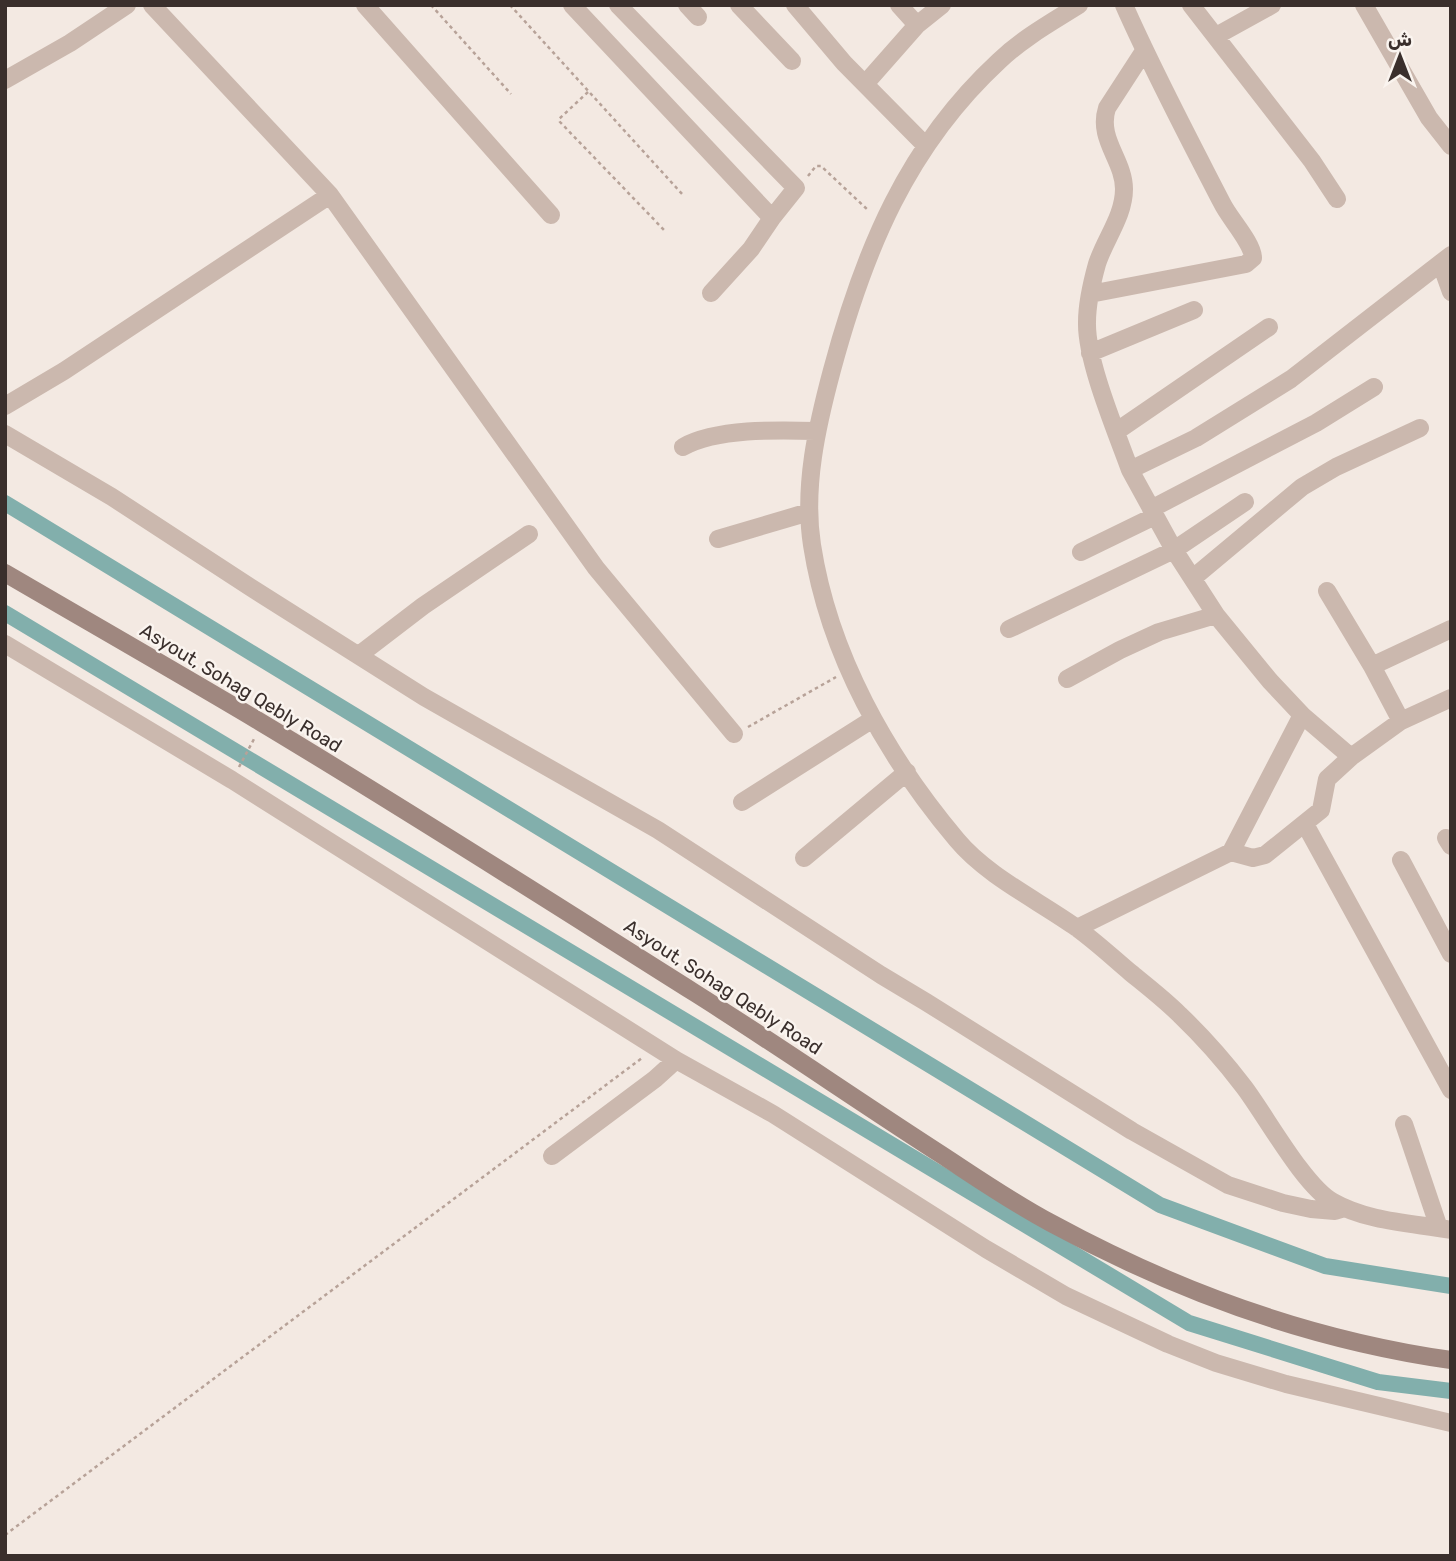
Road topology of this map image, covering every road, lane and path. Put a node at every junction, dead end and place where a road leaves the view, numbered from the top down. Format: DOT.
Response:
graph roads {
  1 [pos="127,5"];
  2 [pos="152,5"];
  3 [pos="365,5"];
  4 [pos="431,5"];
  5 [pos="510,5"];
  6 [pos="572,5"];
  7 [pos="618,5"];
  8 [pos="739,5"];
  9 [pos="795,5"];
  10 [pos="899,5"];
  11 [pos="942,5"];
  12 [pos="1079,5"];
  13 [pos="1124,5"];
  14 [pos="1191,5"];
  15 [pos="1272,5"];
  16 [pos="1364,5"];
  17 [pos="917,25"];
  18 [pos="1216,36"];
  19 [pos="1144,51"];
  20 [pos="792,61"];
  21 [pos="5,80"];
  22 [pos="865,84"];
  23 [pos="588,92"];
  24 [pos="511,94"];
  25 [pos="926,146"];
  26 [pos="1451,146"];
  27 [pos="819,165"];
  28 [pos="330,195"];
  29 [pos="682,195"];
  30 [pos="1337,199"];
  31 [pos="551,215"];
  32 [pos="772,218"];
  33 [pos="882,223"];
  34 [pos="665,231"];
  35 [pos="1446,260"];
  36 [pos="1451,292"];
  37 [pos="711,293"];
  38 [pos="1090,294"];
  39 [pos="1194,310"];
  40 [pos="1269,327"];
  41 [pos="1090,353"];
  42 [pos="1374,387"];
  43 [pos="5,406"];
  44 [pos="1420,428"];
  45 [pos="1116,431"];
  46 [pos="817,432"];
  47 [pos="5,434"];
  48 [pos="684,447"];
  49 [pos="1130,470"];
  50 [pos="1245,502"];
  51 [pos="809,512"];
  52 [pos="1153,513"];
  53 [pos="529,534"];
  54 [pos="719,539"];
  55 [pos="1174,550"];
  56 [pos="1081,552"];
  57 [pos="5,573"];
  58 [pos="1193,578"];
  59 [pos="1326,591"];
  60 [pos="1216,615"];
  61 [pos="1009,629"];
  62 [pos="1451,629"];
  63 [pos="5,644"];
  64 [pos="359,655"];
  65 [pos="1372,666"];
  66 [pos="849,670"];
  67 [pos="1067,679"];
  68 [pos="1451,698"];
  69 [pos="1303,716"];
  70 [pos="873,719"];
  71 [pos="1401,721"];
  72 [pos="734,734"];
  73 [pos="249,747"];
  74 [pos="1351,757"];
  75 [pos="907,772"];
  76 [pos="235,774"];
  77 [pos="742,802"];
  78 [pos="1304,824"];
  79 [pos="1231,852"];
  80 [pos="804,858"];
  81 [pos="1401,860"];
  82 [pos="1077,929"];
  83 [pos="1451,954"];
  84 [pos="655,1047"];
  85 [pos="676,1060"];
  86 [pos="1449,1083"];
  87 [pos="1404,1124"];
  88 [pos="552,1156"];
  89 [pos="1345,1208"];
  90 [pos="1445,1229"];
  91 [pos="1451,1360"];
  92 [pos="1451,1423"];
  93 [pos="5,1535"];
  1 -- 21 [label="street"];
  2 -- 28 [label="street"];
  3 -- 31 [label="street"];
  4 -- 24 [label="path"];
  5 -- 23 [label="path"];
  6 -- 32 [label="street"];
  7 -- 32 [label="street"];
  8 -- 20 [label="street"];
  9 -- 22 [label="street"];
  10 -- 17 [label="street"];
  11 -- 17 [label="street"];
  12 -- 25 [label="street"];
  13 -- 19 [label="street"];
  14 -- 18 [label="street"];
  15 -- 18 [label="street"];
  16 -- 26 [label="street"];
  17 -- 22 [label="street"];
  18 -- 30 [label="street"];
  19 -- 38 [label="street"];
  19 -- 38 [label="street"];
  22 -- 25 [label="street"];
  23 -- 29 [label="path"];
  23 -- 34 [label="path"];
  25 -- 33 [label="street"];
  27 -- 33 [label="path"];
  28 -- 43 [label="street"];
  28 -- 72 [label="street"];
  32 -- 37 [label="street"];
  33 -- 46 [label="street"];
  35 -- 36 [label="street"];
  35 -- 49 [label="street"];
  38 -- 41 [label="street"];
  39 -- 41 [label="street"];
  40 -- 45 [label="street"];
  41 -- 45 [label="street"];
  42 -- 52 [label="street"];
  44 -- 58 [label="street"];
  45 -- 49 [label="street"];
  46 -- 48 [label="street"];
  46 -- 51 [label="street"];
  47 -- 64 [label="street"];
  49 -- 52 [label="street"];
  50 -- 55 [label="street"];
  51 -- 54 [label="street"];
  51 -- 66 [label="street"];
  52 -- 55 [label="street"];
  52 -- 56 [label="street"];
  53 -- 64 [label="street"];
  55 -- 58 [label="street"];
  55 -- 61 [label="street"];
  57 -- 91 [label="main road, Asyout, Sohag Qebly Road"];
  58 -- 60 [label="street"];
  59 -- 65 [label="street"];
  60 -- 67 [label="street"];
  60 -- 69 [label="street"];
  62 -- 65 [label="street"];
  63 -- 84 [label="street"];
  64 -- 89 [label="street"];
  65 -- 71 [label="street"];
  66 -- 70 [label="street"];
  66 -- 72 [label="path"];
  68 -- 71 [label="street"];
  69 -- 74 [label="street"];
  69 -- 79 [label="street"];
  70 -- 75 [label="street"];
  70 -- 77 [label="street"];
  71 -- 74 [label="street"];
  73 -- 76 [label="path"];
  74 -- 78 [label="street"];
  75 -- 80 [label="street"];
  75 -- 82 [label="street"];
  78 -- 79 [label="street"];
  78 -- 86 [label="street"];
  79 -- 82 [label="street"];
  81 -- 83 [label="street"];
  82 -- 89 [label="street"];
  84 -- 85 [label="street"];
  84 -- 93 [label="path"];
  85 -- 88 [label="street"];
  85 -- 92 [label="street"];
  87 -- 90 [label="street"];
  89 -- 90 [label="street"];
}
